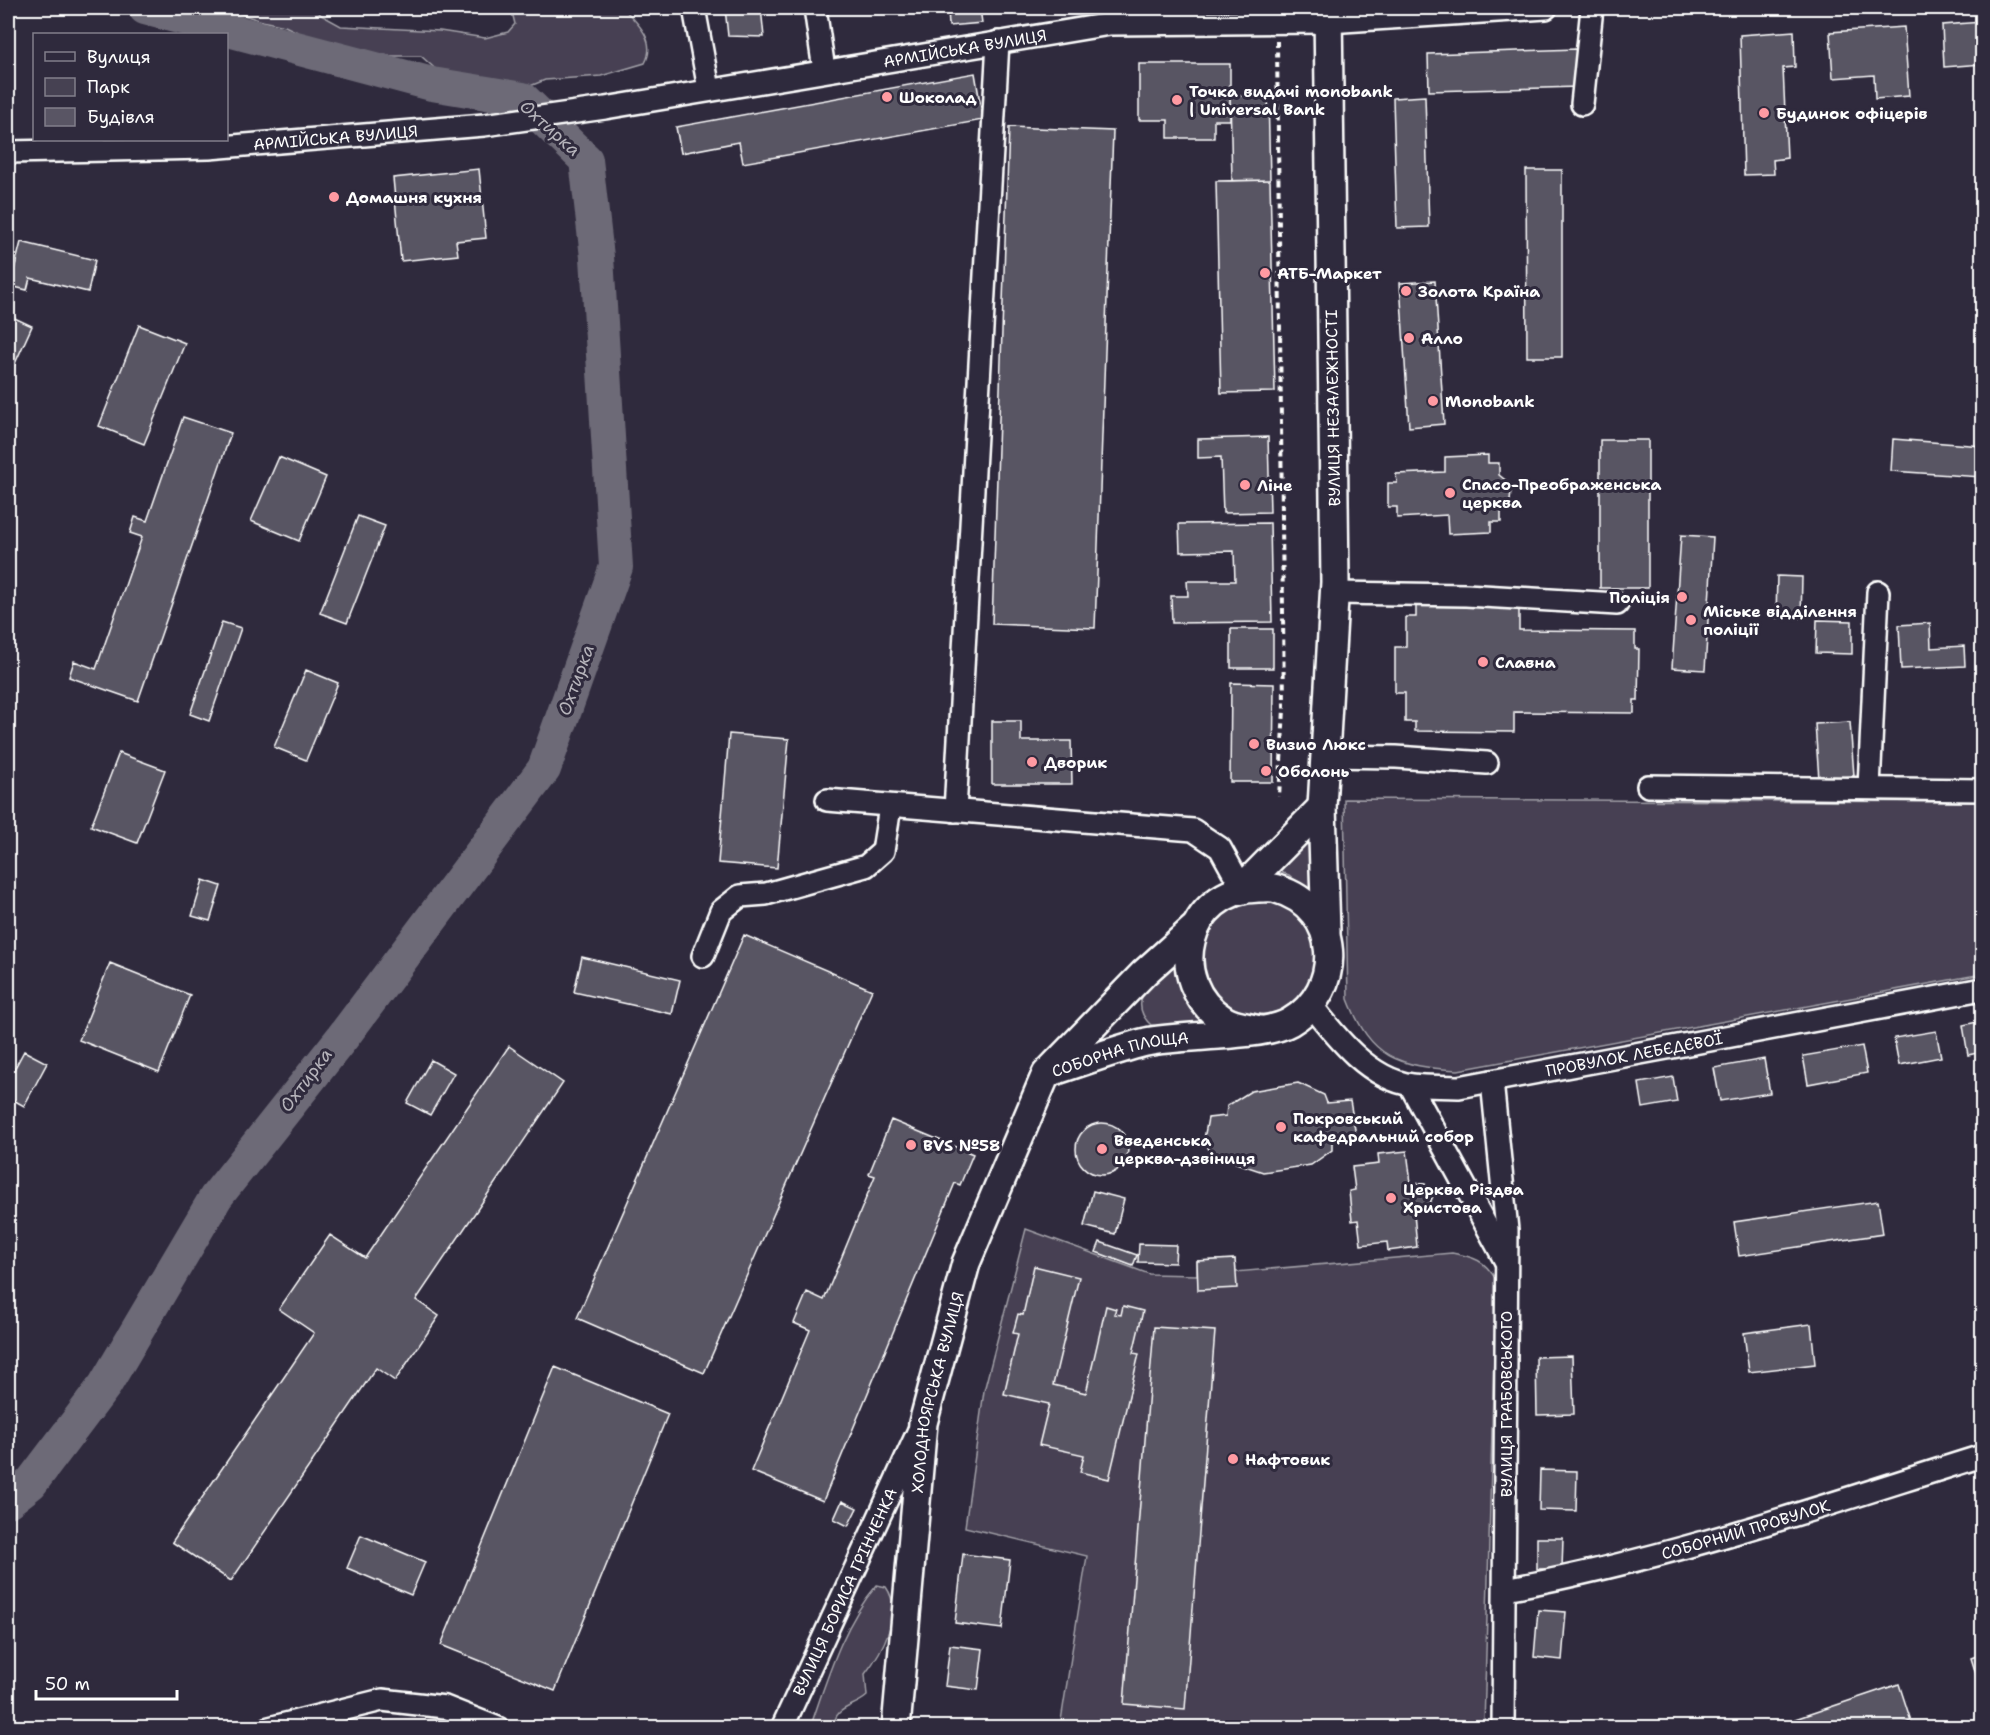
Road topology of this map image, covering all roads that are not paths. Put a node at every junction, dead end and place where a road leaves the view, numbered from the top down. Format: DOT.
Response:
graph roads {
  1 [pos="694,8"];
  2 [pos="815,8"];
  3 [pos="1546,8"];
  4 [pos="1592,8"];
  5 [pos="1328,15"];
  6 [pos="998,42"];
  7 [pos="824,70"];
  8 [pos="709,89"];
  9 [pos="1582,104"];
  10 [pos="8,152"];
  11 [pos="1878,592"];
  12 [pos="1335,593"];
  13 [pos="1617,604"];
  14 [pos="1325,756"];
  15 [pos="1487,763"];
  16 [pos="1648,786"];
  17 [pos="1869,788"];
  18 [pos="1983,790"];
  19 [pos="827,800"];
  20 [pos="890,807"];
  21 [pos="1322,807"];
  22 [pos="955,811"];
  23 [pos="1242,888"];
  24 [pos="1194,929"];
  25 [pos="1326,932"];
  26 [pos="704,956"];
  27 [pos="1983,989"];
  28 [pos="1312,1006"];
  29 [pos="1259,1030"];
  30 [pos="1046,1074"];
  31 [pos="1492,1081"];
  32 [pos="1410,1084"];
  33 [pos="1507,1263"];
  34 [pos="922,1423"];
  35 [pos="1983,1456"];
  36 [pos="1505,1589"];
  37 [pos="269,1728"];
  38 [pos="498,1728"];
  39 [pos="782,1728"];
  40 [pos="896,1728"];
  41 [pos="1503,1728"];
  1 -- 8 [label="street"];
  2 -- 7 [label="street"];
  3 -- 5 [label="street, АРМІЙСЬКА ВУЛИЦЯ"];
  4 -- 9 [label="street"];
  5 -- 6 [label="street, АРМІЙСЬКА ВУЛИЦЯ"];
  5 -- 12 [label="main road, ВУЛИЦЯ НЕЗАЛЕЖНОСТІ"];
  6 -- 7 [label="street, АРМІЙСЬКА ВУЛИЦЯ"];
  6 -- 22 [label="street"];
  7 -- 8 [label="street, АРМІЙСЬКА ВУЛИЦЯ"];
  8 -- 10 [label="street, АРМІЙСЬКА ВУЛИЦЯ"];
  11 -- 17 [label="street"];
  12 -- 13 [label="street"];
  12 -- 14 [label="main road, ВУЛИЦЯ НЕЗАЛЕЖНОСТІ"];
  14 -- 15 [label="street"];
  14 -- 21 [label="main road, ВУЛИЦЯ НЕЗАЛЕЖНОСТІ"];
  16 -- 17 [label="street"];
  17 -- 18 [label="street"];
  19 -- 20 [label="street"];
  20 -- 22 [label="street"];
  20 -- 26 [label="street"];
  21 -- 23 [label="main road, СОБОРНА ПЛОЩА"];
  21 -- 25 [label="main road, СОБОРНА ПЛОЩА"];
  22 -- 23 [label="street"];
  23 -- 24 [label="main road, СОБОРНА ПЛОЩА"];
  23 -- 25 [label="main road, СОБОРНА ПЛОЩА"];
  24 -- 29 [label="main road, СОБОРНА ПЛОЩА"];
  24 -- 30 [label="main road, СОБОРНА ПЛОЩА"];
  25 -- 28 [label="main road, СОБОРНА ПЛОЩА"];
  27 -- 31 [label="street, ПРОВУЛОК ЛЕБЄДЄВОЇ"];
  28 -- 29 [label="main road, СОБОРНА ПЛОЩА"];
  28 -- 32 [label="street, ПРОВУЛОК ЛЕБЄДЄВОЇ"];
  29 -- 30 [label="main road, СОБОРНА ПЛОЩА"];
  30 -- 34 [label="main road, ХОЛОДНОЯРСЬКА ВУЛИЦЯ"];
  31 -- 32 [label="street, ПРОВУЛОК ЛЕБЄДЄВОЇ"];
  31 -- 33 [label="street, ВУЛИЦЯ ГРАБОВСЬКОГО"];
  32 -- 33 [label="street"];
  33 -- 36 [label="street, ВУЛИЦЯ ГРАБОВСЬКОГО"];
  34 -- 39 [label="street, ВУЛИЦЯ БОРИСА ГРІНЧЕНКА"];
  34 -- 40 [label="main road, ХОЛОДНОЯРСЬКА ВУЛИЦЯ"];
  35 -- 36 [label="street, СОБОРНИЙ ПРОВУЛОК"];
  36 -- 41 [label="street, ВУЛИЦЯ ГРАБОВСЬКОГО"];
  37 -- 38 [label="street"];
}
